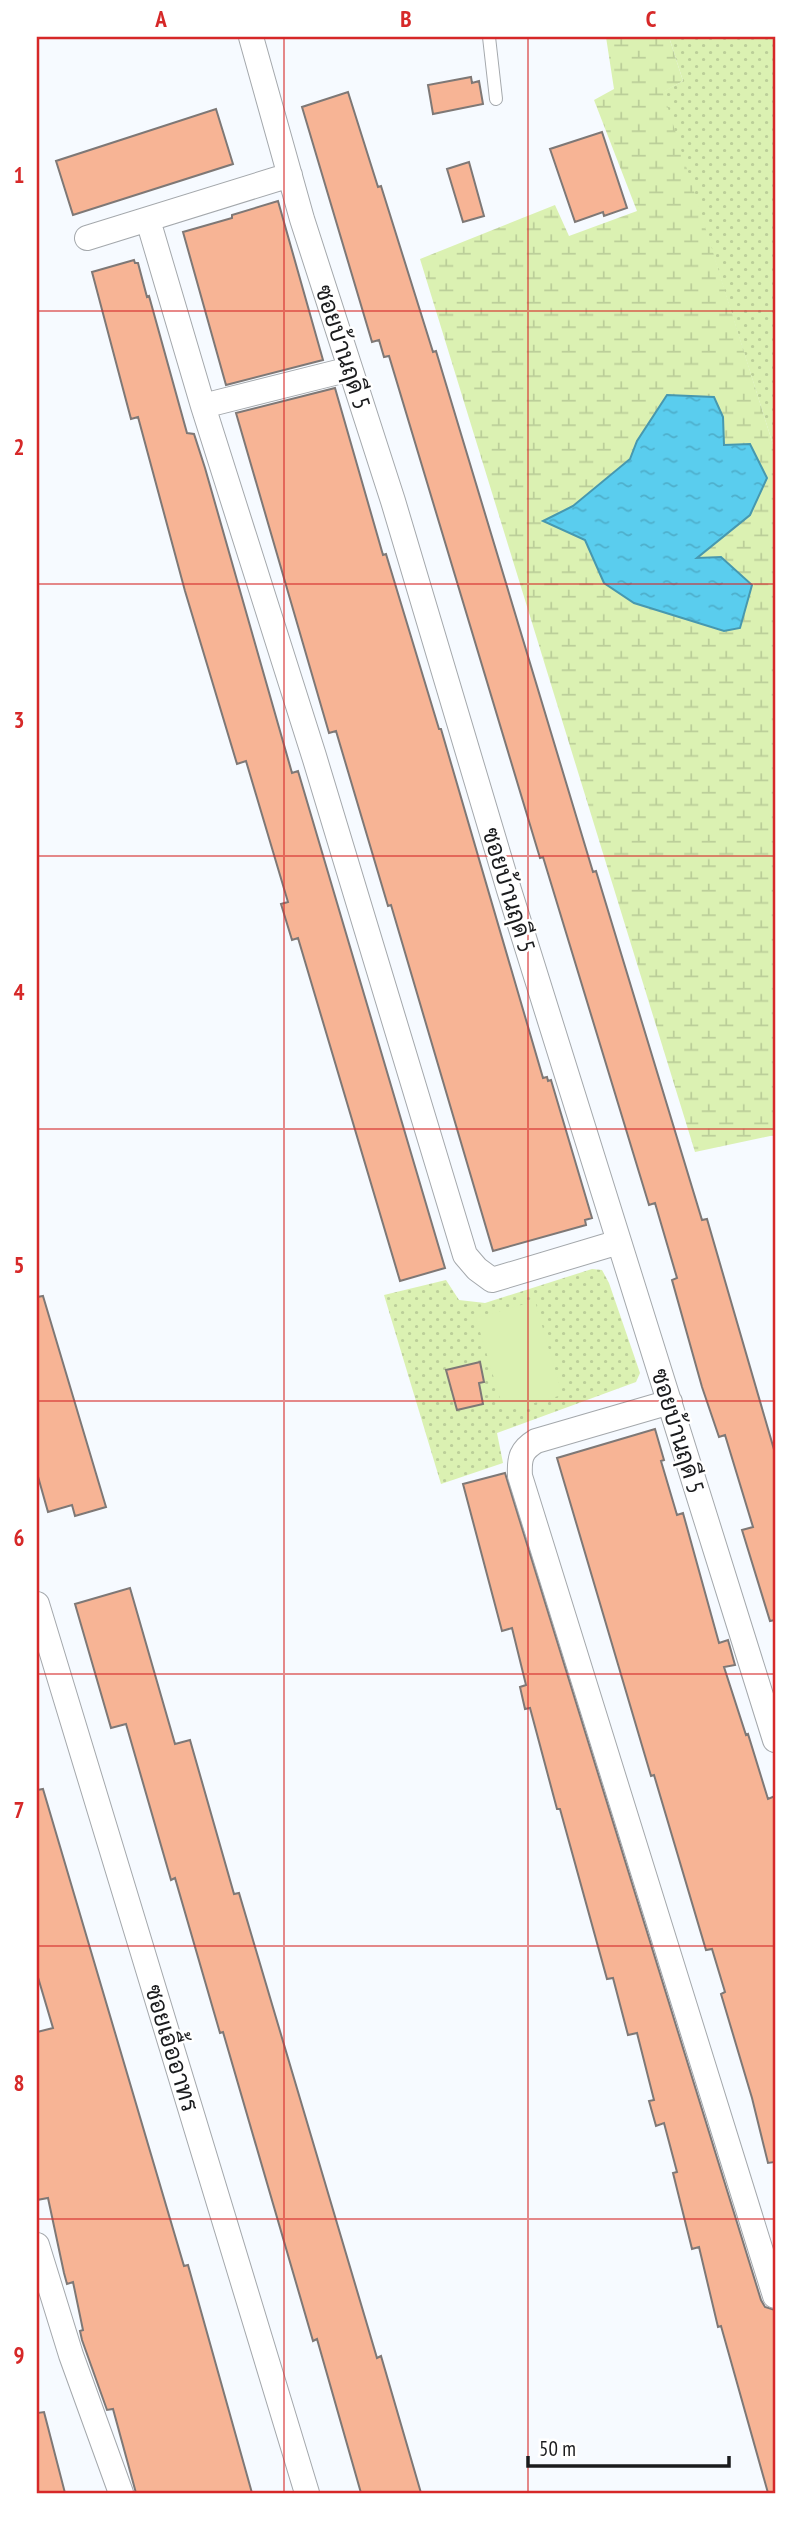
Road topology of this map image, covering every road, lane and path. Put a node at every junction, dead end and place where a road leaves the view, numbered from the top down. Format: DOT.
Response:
graph roads {
  1 [pos="251,37"];
  2 [pos="489,37"];
  3 [pos="496,99"];
  4 [pos="289,175"];
  5 [pos="148,219"];
  6 [pos="88,238"];
  7 [pos="351,369"];
  8 [pos="203,405"];
  9 [pos="620,1242"];
  10 [pos="670,1402"];
  11 [pos="37,1604"];
  12 [pos="775,1740"];
  13 [pos="37,2245"];
  14 [pos="775,2296"];
  15 [pos="121,2493"];
  16 [pos="307,2493"];
  1 -- 4 [label="street, ซอยบ้านฤดี 5"];
  2 -- 3 [label="lane"];
  4 -- 5 [label="street"];
  4 -- 7 [label="street, ซอยบ้านฤดี 5"];
  5 -- 6 [label="street"];
  5 -- 8 [label="street"];
  7 -- 8 [label="street"];
  7 -- 9 [label="street, ซอยบ้านฤดี 5"];
  8 -- 9 [label="street"];
  9 -- 10 [label="street, ซอยบ้านฤดี 5"];
  10 -- 12 [label="street, ซอยบ้านฤดี 5"];
  10 -- 14 [label="street"];
  11 -- 16 [label="street, ซอยเอื้ออาทร"];
  13 -- 15 [label="street"];
}
